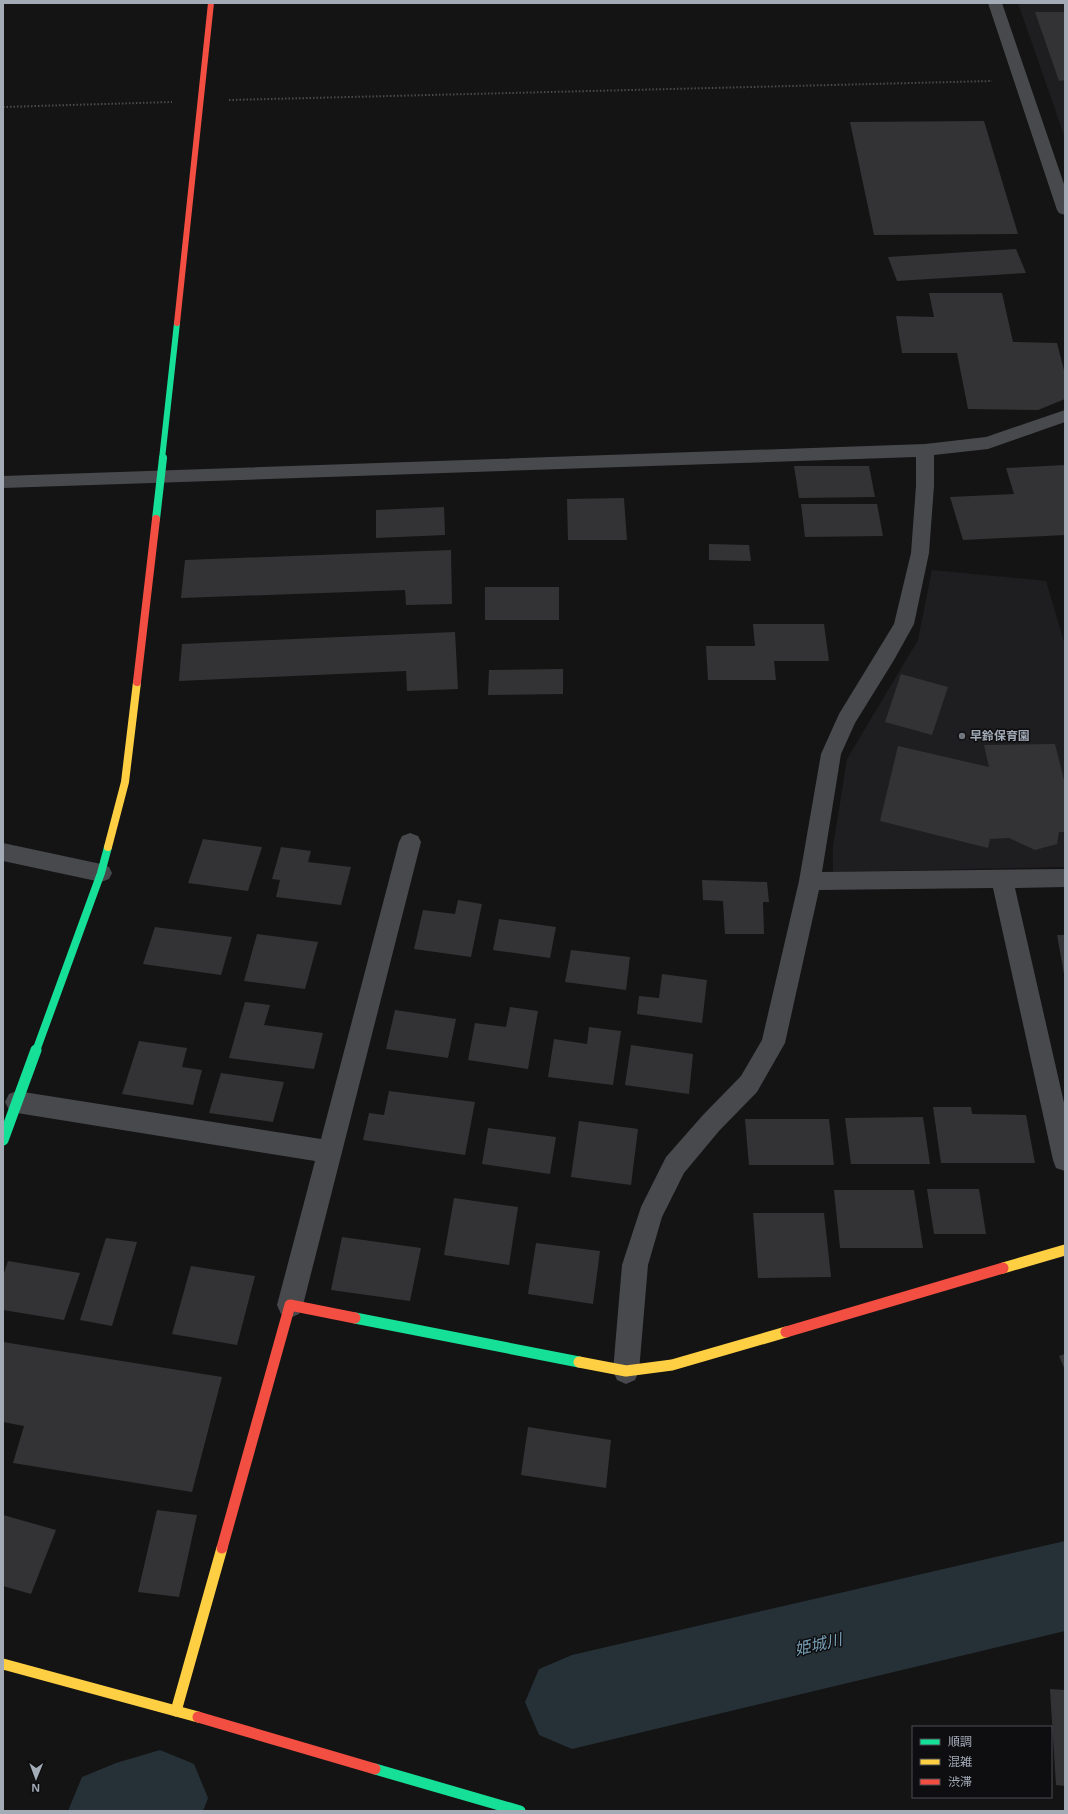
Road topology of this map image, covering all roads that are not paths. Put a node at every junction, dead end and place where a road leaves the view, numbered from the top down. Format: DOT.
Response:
graph roads {
  1 [pos="211,3"];
  2 [pos="995,3"];
  3 [pos="1065,210"];
  4 [pos="1065,416"];
  5 [pos="925,450"];
  6 [pos="161,478"];
  7 [pos="3,482"];
  8 [pos="410,842"];
  9 [pos="3,852"];
  10 [pos="101,873"];
  11 [pos="1065,878"];
  12 [pos="1002,879"];
  13 [pos="810,881"];
  14 [pos="17,1102"];
  15 [pos="3,1140"];
  16 [pos="329,1152"];
  17 [pos="1065,1160"];
  18 [pos="1065,1250"];
  19 [pos="290,1305"];
  20 [pos="626,1371"];
  21 [pos="3,1664"];
  22 [pos="176,1712"];
  23 [pos="520,1811"];
  1 -- 6 [label="street"];
  2 -- 3 [label="street"];
  4 -- 5 [label="street"];
  5 -- 6 [label="street"];
  5 -- 13 [label="street"];
  6 -- 7 [label="street"];
  6 -- 10 [label="street"];
  8 -- 16 [label="street"];
  9 -- 10 [label="street"];
  10 -- 14 [label="street"];
  11 -- 12 [label="street"];
  12 -- 13 [label="street"];
  12 -- 17 [label="street"];
  13 -- 20 [label="street"];
  14 -- 15 [label="street"];
  14 -- 16 [label="street"];
  16 -- 19 [label="street"];
  18 -- 20 [label="street"];
  19 -- 20 [label="street"];
  19 -- 22 [label="street"];
  21 -- 22 [label="street"];
  22 -- 23 [label="street"];
}
